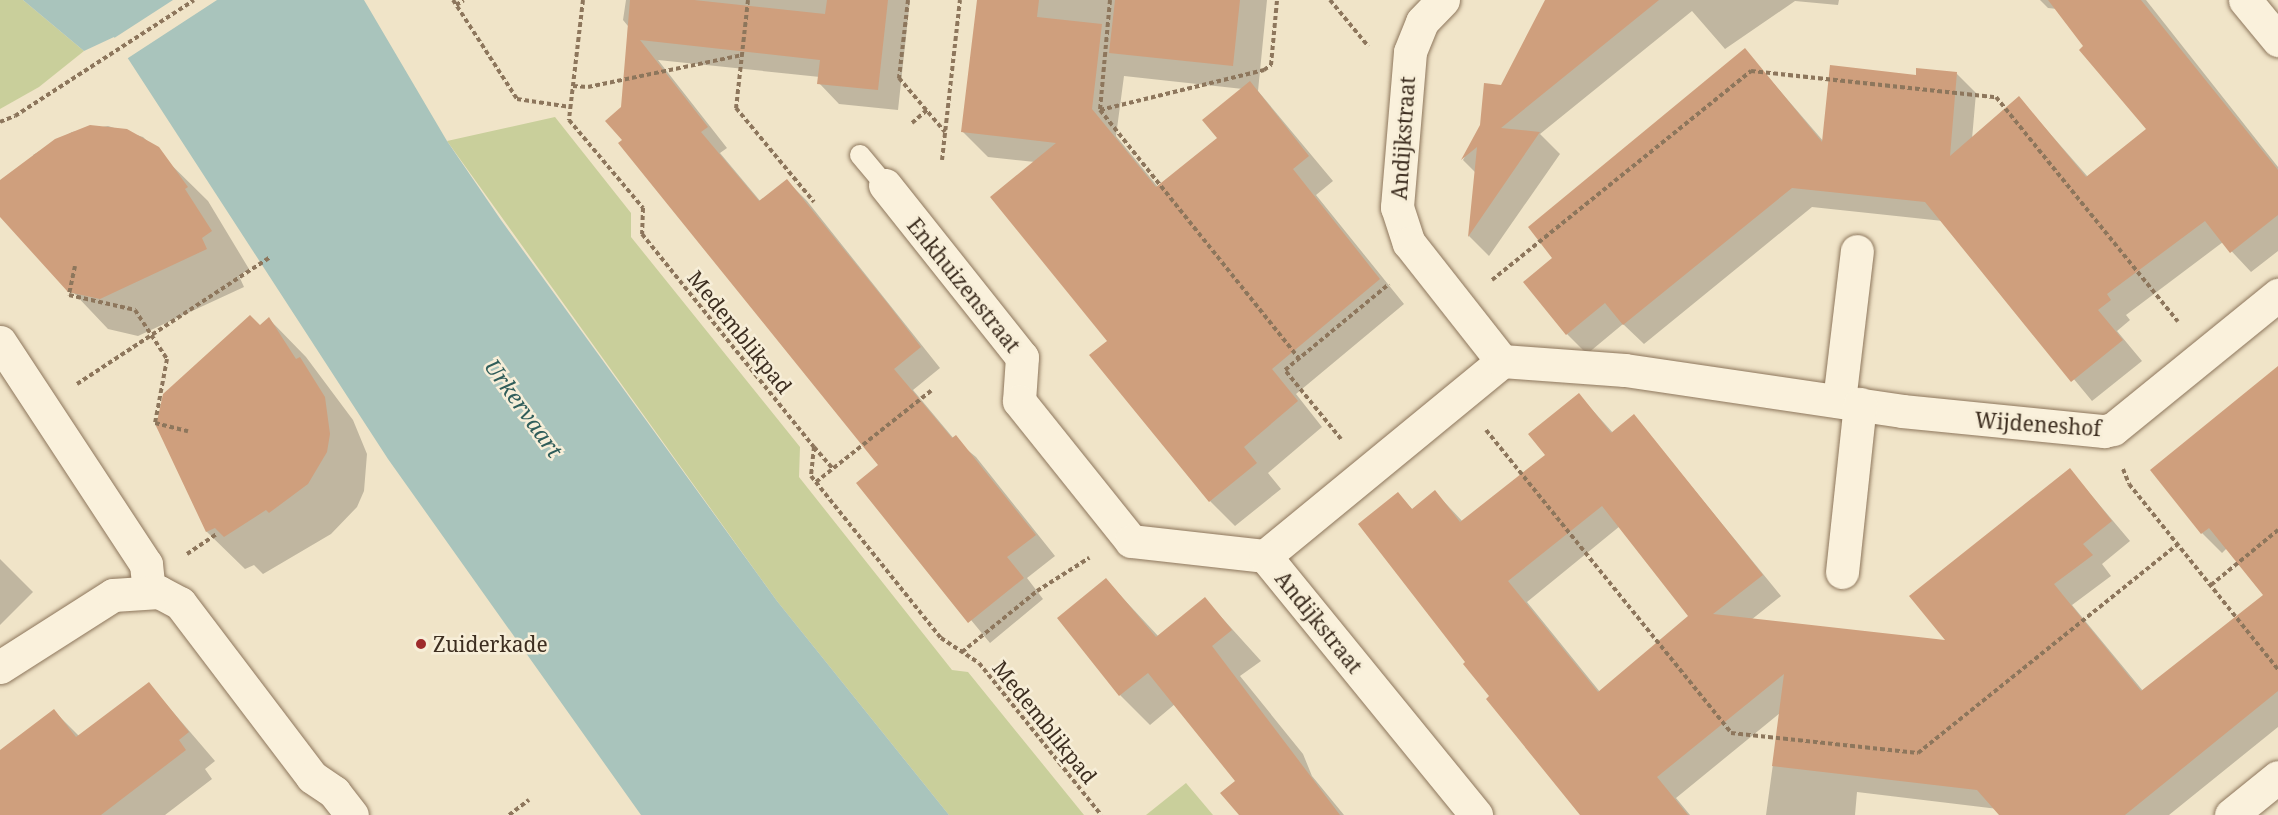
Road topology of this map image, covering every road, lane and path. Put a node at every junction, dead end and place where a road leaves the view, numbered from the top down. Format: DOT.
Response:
graph roads {
  1 [pos="194,0"];
  2 [pos="453,0"];
  3 [pos="464,0"];
  4 [pos="583,0"];
  5 [pos="748,0"];
  6 [pos="908,0"];
  7 [pos="960,0"];
  8 [pos="1110,0"];
  9 [pos="1277,0"];
  10 [pos="1330,0"];
  11 [pos="1443,0"];
  12 [pos="2245,0"];
  13 [pos="456,5"];
  14 [pos="2278,40"];
  15 [pos="1374,53"];
  16 [pos="742,55"];
  17 [pos="573,86"];
  18 [pos="570,107"];
  19 [pos="927,110"];
  20 [pos="1100,111"];
  21 [pos="0,122"];
  22 [pos="912,123"];
  23 [pos="946,133"];
  24 [pos="860,155"];
  25 [pos="942,160"];
  26 [pos="885,185"];
  27 [pos="814,202"];
  28 [pos="1857,251"];
  29 [pos="269,258"];
  30 [pos="75,266"];
  31 [pos="1396,278"];
  32 [pos="1486,284"];
  33 [pos="2278,295"];
  34 [pos="2166,306"];
  35 [pos="151,335"];
  36 [pos="0,342"];
  37 [pos="1299,358"];
  38 [pos="1502,360"];
  39 [pos="74,385"];
  40 [pos="931,391"];
  41 [pos="1850,403"];
  42 [pos="1481,424"];
  43 [pos="188,431"];
  44 [pos="814,447"];
  45 [pos="1348,449"];
  46 [pos="2119,461"];
  47 [pos="833,469"];
  48 [pos="816,482"];
  49 [pos="2278,530"];
  50 [pos="217,534"];
  51 [pos="2178,544"];
  52 [pos="1096,553"];
  53 [pos="184,556"];
  54 [pos="1265,556"];
  55 [pos="1842,572"];
  56 [pos="2211,585"];
  57 [pos="149,592"];
  58 [pos="962,652"];
  59 [pos="0,667"];
  60 [pos="2278,669"];
  61 [pos="2278,777"];
  62 [pos="529,800"];
  63 [pos="352,815"];
  64 [pos="509,815"];
  65 [pos="1101,815"];
  66 [pos="1476,815"];
  67 [pos="2231,815"];
  1 -- 21 [label="path"];
  2 -- 13 [label="path"];
  3 -- 13 [label="path"];
  4 -- 17 [label="path, Medemblikpad"];
  5 -- 16 [label="path"];
  6 -- 19 [label="path"];
  7 -- 23 [label="path"];
  8 -- 20 [label="path"];
  9 -- 20 [label="path"];
  10 -- 15 [label="path"];
  11 -- 38 [label="street, Andijkstraat"];
  12 -- 14 [label="street"];
  13 -- 18 [label="path"];
  16 -- 17 [label="path"];
  16 -- 27 [label="path"];
  17 -- 18 [label="path, Medemblikpad"];
  18 -- 44 [label="path, Medemblikpad"];
  19 -- 22 [label="path"];
  19 -- 23 [label="path"];
  20 -- 37 [label="path"];
  23 -- 25 [label="path"];
  24 -- 26 [label="lane"];
  26 -- 54 [label="street, Enkhuizenstraat"];
  28 -- 41 [label="street"];
  29 -- 35 [label="path"];
  30 -- 35 [label="path"];
  31 -- 37 [label="path"];
  32 -- 34 [label="path"];
  33 -- 41 [label="street, Wijdeneshof"];
  35 -- 39 [label="path"];
  35 -- 43 [label="path"];
  36 -- 57 [label="street"];
  37 -- 45 [label="path"];
  38 -- 41 [label="street"];
  38 -- 54 [label="street, Andijkstraat"];
  40 -- 47 [label="path"];
  41 -- 55 [label="street"];
  42 -- 51 [label="path"];
  44 -- 47 [label="path, Medemblikpad"];
  44 -- 48 [label="path"];
  46 -- 51 [label="path, Wijdeneshof"];
  47 -- 48 [label="path"];
  48 -- 58 [label="path, Medemblikpad"];
  49 -- 56 [label="path"];
  50 -- 53 [label="path"];
  51 -- 56 [label="path, Wijdeneshof"];
  52 -- 58 [label="path, Medemblikpad"];
  54 -- 66 [label="street, Andijkstraat"];
  56 -- 60 [label="path, Wijdeneshof"];
  57 -- 59 [label="street"];
  57 -- 63 [label="street"];
  58 -- 65 [label="path, Medemblikpad"];
  61 -- 67 [label="street"];
  62 -- 64 [label="path"];
}
